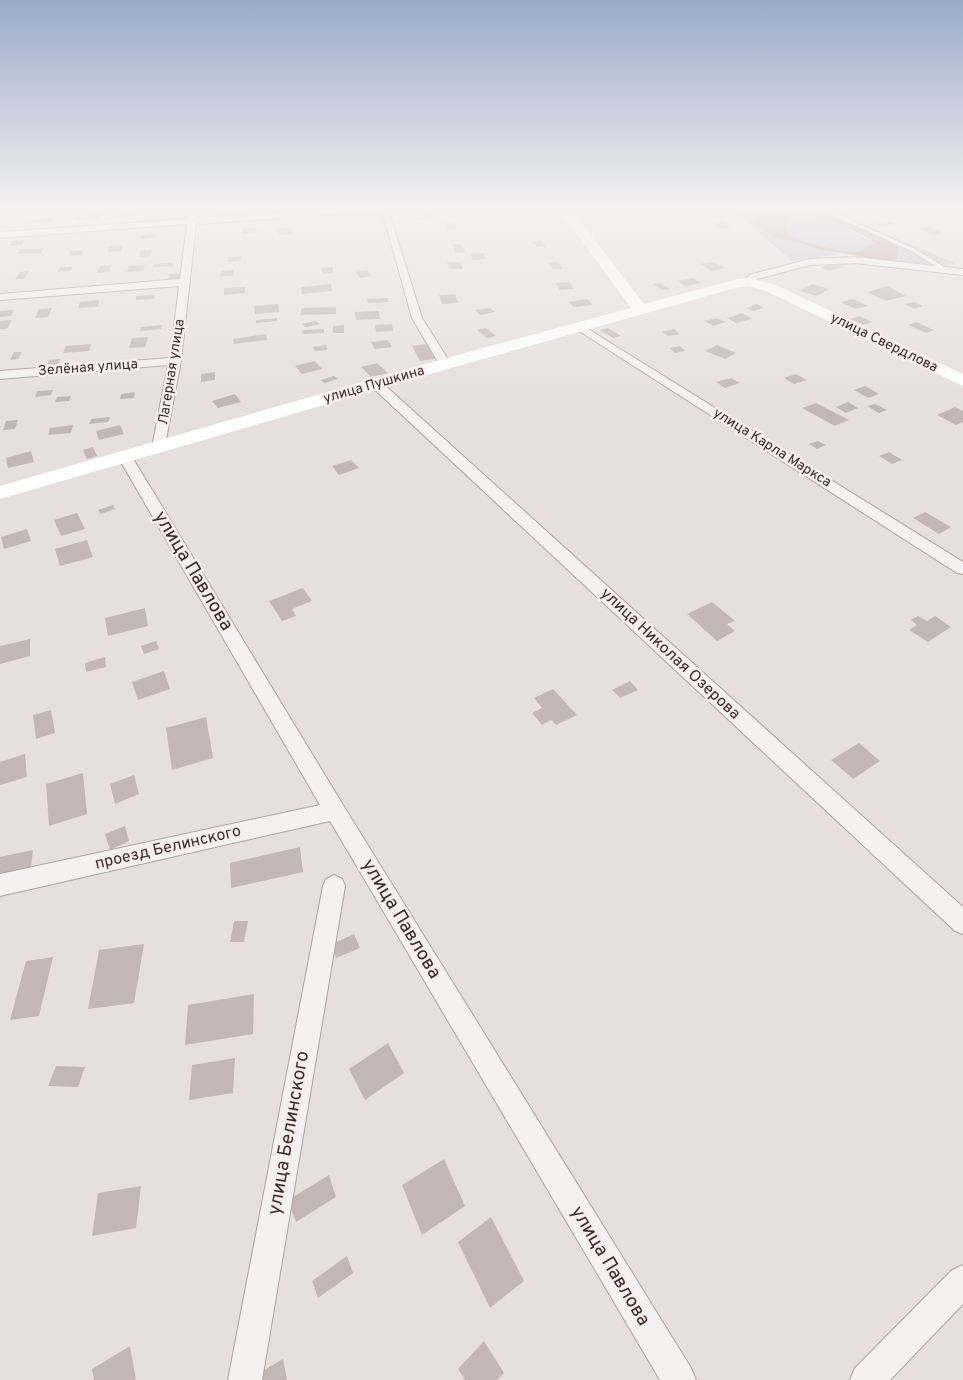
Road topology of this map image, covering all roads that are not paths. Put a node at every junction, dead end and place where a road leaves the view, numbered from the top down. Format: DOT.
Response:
graph roads {
  1 [pos="187,271"];
  2 [pos="403,271"];
  3 [pos="612,271"];
  4 [pos="777,271"];
  5 [pos="186,282"];
  6 [pos="749,282"];
  7 [pos="0,297"];
  8 [pos="641,310"];
  9 [pos="580,327"];
  10 [pos="175,361"];
  11 [pos="445,364"];
  12 [pos="0,375"];
  13 [pos="963,381"];
  14 [pos="376,384"];
  15 [pos="159,447"];
  16 [pos="125,456"];
  17 [pos="0,493"];
  18 [pos="963,569"];
  19 [pos="335,811"];
  20 [pos="0,885"];
  21 [pos="334,886"];
  22 [pos="963,923"];
  23 [pos="963,1281"];
  24 [pos="245,1380"];
  25 [pos="680,1380"];
  26 [pos="867,1380"];
  1 -- 5 [label="street, Лагерная улица"];
  2 -- 11 [label="street"];
  3 -- 8 [label="main road"];
  4 -- 6 [label="street"];
  5 -- 7 [label="street"];
  5 -- 10 [label="street, Лагерная улица"];
  6 -- 8 [label="main road, улица Пушкина"];
  6 -- 13 [label="main road, улица Свердлова"];
  8 -- 9 [label="main road, улица Пушкина"];
  9 -- 11 [label="main road, улица Пушкина"];
  9 -- 18 [label="street, улица Карла Маркса"];
  10 -- 12 [label="street, Зелёная улица"];
  10 -- 15 [label="street, Лагерная улица"];
  11 -- 14 [label="main road, улица Пушкина"];
  14 -- 15 [label="main road, улица Пушкина"];
  14 -- 22 [label="street, улица Николая Озерова"];
  15 -- 16 [label="main road, улица Пушкина"];
  16 -- 17 [label="main road, улица Пушкина"];
  16 -- 19 [label="street, улица Павлова"];
  19 -- 20 [label="street, проезд Белинского"];
  19 -- 25 [label="street, улица Павлова"];
  21 -- 24 [label="street, улица Белинского"];
  23 -- 26 [label="street"];
}
